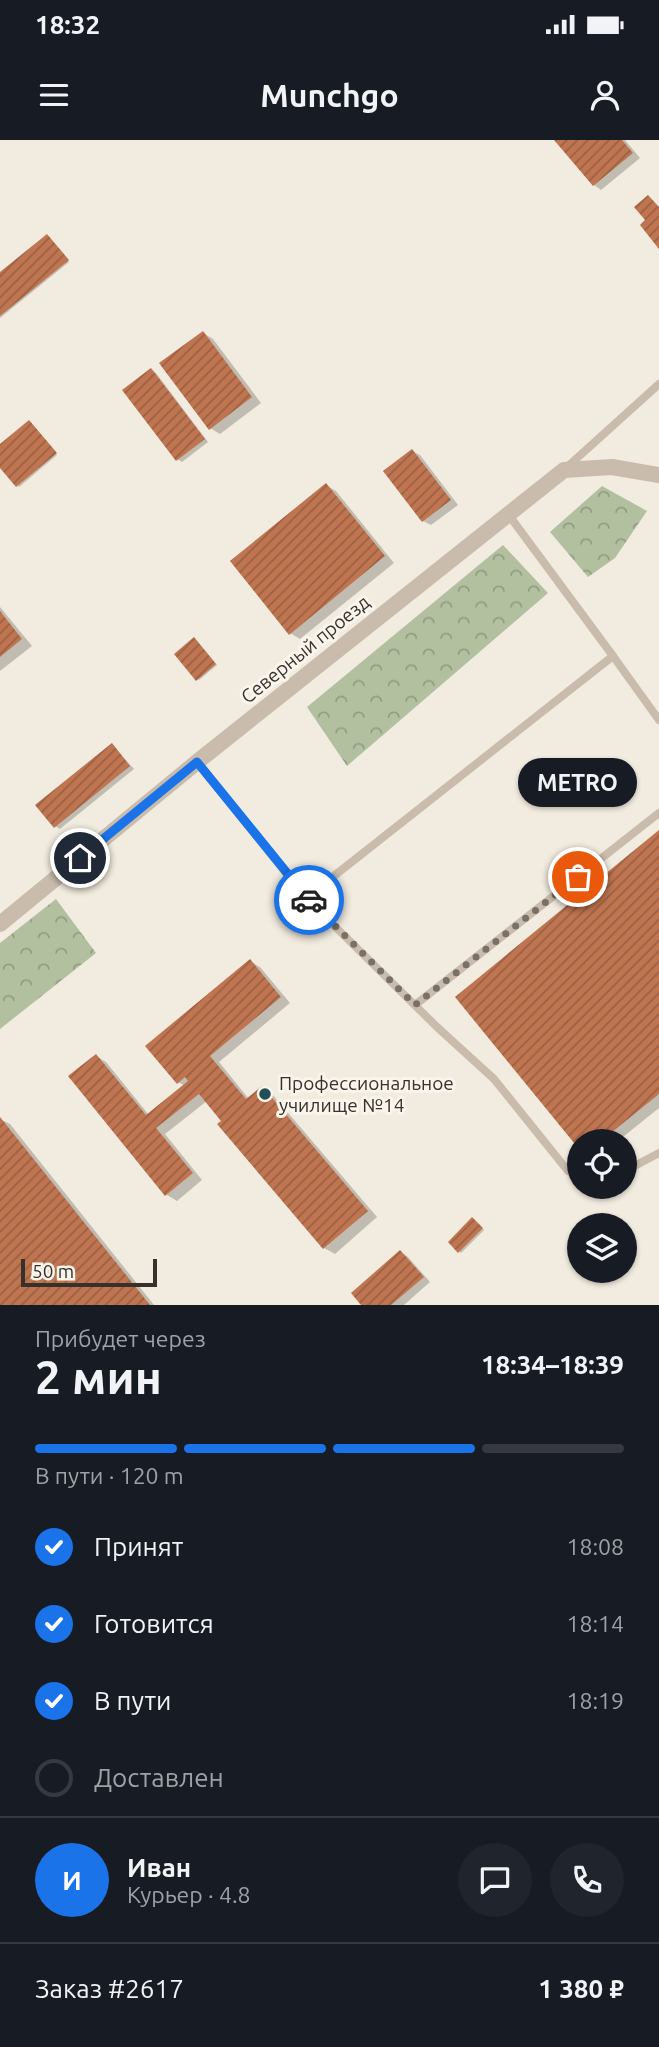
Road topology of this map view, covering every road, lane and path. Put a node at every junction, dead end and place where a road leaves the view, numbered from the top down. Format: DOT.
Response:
graph roads {
  1 [pos="659,384"];
  2 [pos="564,470"];
  3 [pos="659,475"];
  4 [pos="508,514"];
  5 [pos="613,656"];
  6 [pos="659,720"];
  7 [pos="197,762"];
  8 [pos="659,813"];
  9 [pos="306,898"];
  10 [pos="0,924"];
  11 [pos="415,1005"];
  12 [pos="659,1153"];
  13 [pos="637,1165"];
  14 [pos="567,1170"];
  1 -- 2 [label="lane"];
  2 -- 3 [label="street"];
  2 -- 4 [label="street, Северный проезд"];
  4 -- 5 [label="lane"];
  4 -- 7 [label="street, Северный проезд"];
  5 -- 6 [label="lane"];
  5 -- 9 [label="lane"];
  7 -- 9 [label="lane"];
  7 -- 10 [label="street, Северный проезд"];
  8 -- 11 [label="lane"];
  9 -- 11 [label="lane"];
  11 -- 14 [label="lane"];
  12 -- 13 [label="lane"];
}
